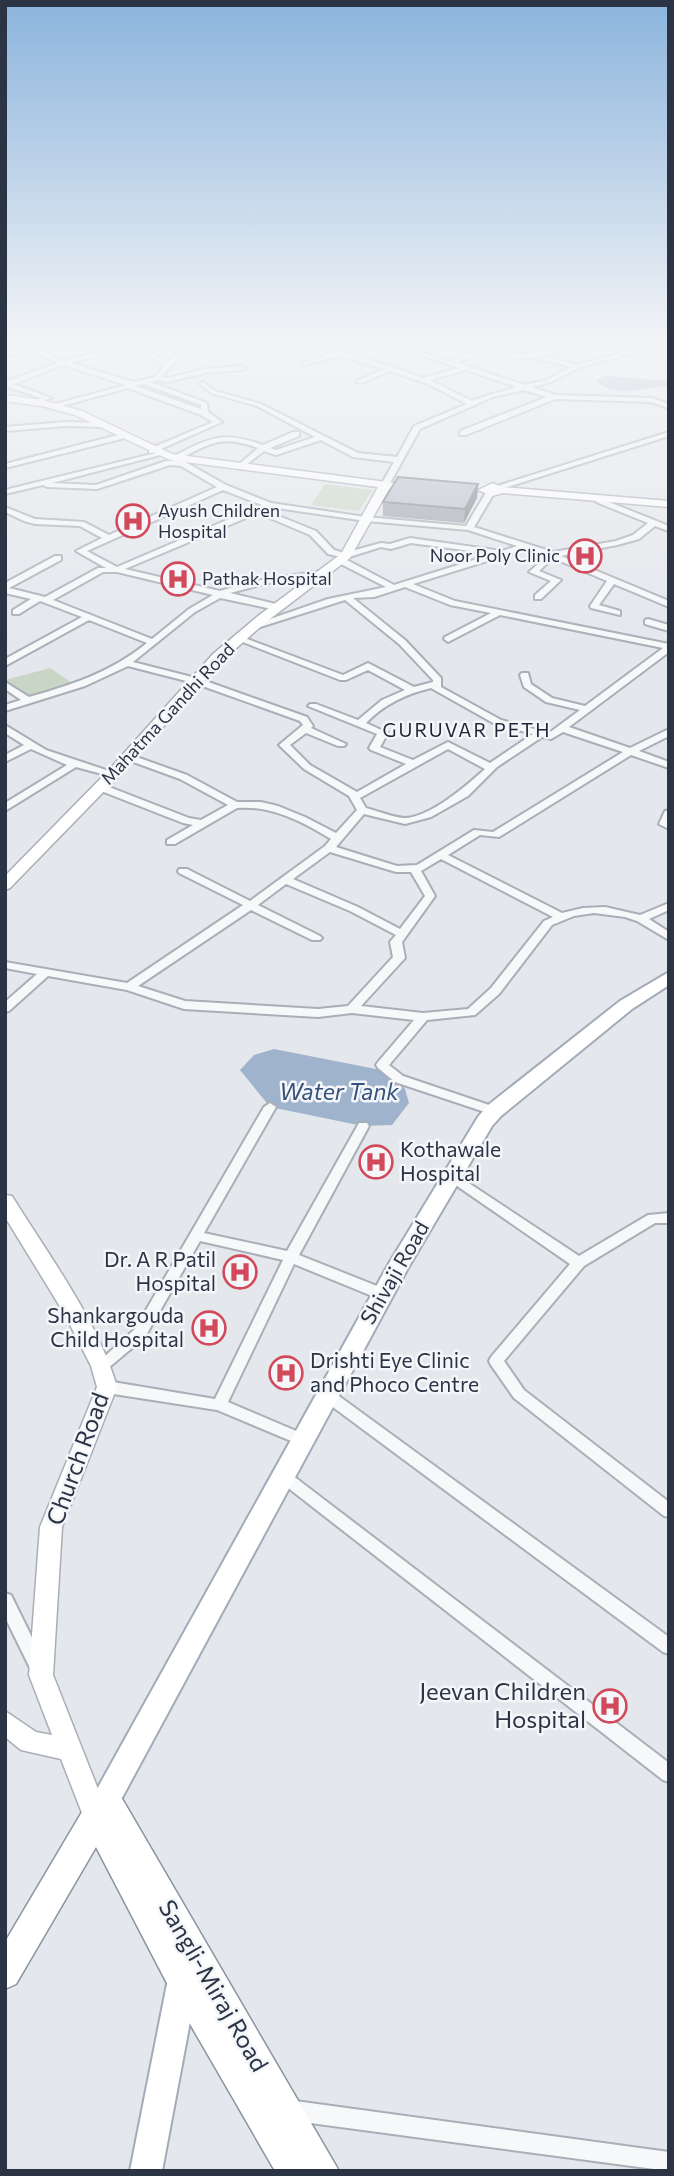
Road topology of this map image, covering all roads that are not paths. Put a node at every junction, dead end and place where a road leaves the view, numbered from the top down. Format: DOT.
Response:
graph roads {
  1 [pos="94,444"];
  2 [pos="139,444"];
  3 [pos="188,444"];
  4 [pos="206,444"];
  5 [pos="252,444"];
  6 [pos="273,444"];
  7 [pos="302,444"];
  8 [pos="330,444"];
  9 [pos="409,444"];
  10 [pos="639,444"];
  11 [pos="263,448"];
  12 [pos="169,457"];
  13 [pos="400,460"];
  14 [pos="5,467"];
  15 [pos="241,467"];
  16 [pos="40,484"];
  17 [pos="386,485"];
  18 [pos="223,487"];
  19 [pos="408,487"];
  20 [pos="470,489"];
  21 [pos="493,490"];
  22 [pos="5,492"];
  23 [pos="598,500"];
  24 [pos="669,504"];
  25 [pos="268,505"];
  26 [pos="5,509"];
  27 [pos="258,510"];
  28 [pos="366,519"];
  29 [pos="652,524"];
  30 [pos="469,528"];
  31 [pos="669,529"];
  32 [pos="106,537"];
  33 [pos="526,546"];
  34 [pos="503,553"];
  35 [pos="552,555"];
  36 [pos="345,557"];
  37 [pos="58,558"];
  38 [pos="117,570"];
  39 [pos="322,574"];
  40 [pos="613,579"];
  41 [pos="405,584"];
  42 [pos="394,587"];
  43 [pos="5,589"];
  44 [pos="222,594"];
  45 [pos="538,597"];
  46 [pos="348,598"];
  47 [pos="42,599"];
  48 [pos="669,604"];
  49 [pos="277,607"];
  50 [pos="16,612"];
  51 [pos="500,612"];
  52 [pos="617,613"];
  53 [pos="89,617"];
  54 [pos="648,622"];
  55 [pos="254,626"];
  56 [pos="669,628"];
  57 [pos="239,639"];
  58 [pos="448,639"];
  59 [pos="151,642"];
  60 [pos="669,647"];
  61 [pos="5,649"];
  62 [pos="22,655"];
  63 [pos="5,663"];
  64 [pos="127,663"];
  65 [pos="525,675"];
  66 [pos="197,681"];
  67 [pos="437,684"];
  68 [pos="5,685"];
  69 [pos="412,690"];
  70 [pos="27,700"];
  71 [pos="313,706"];
  72 [pos="5,708"];
  73 [pos="586,709"];
  74 [pos="360,724"];
  75 [pos="5,728"];
  76 [pos="562,728"];
  77 [pos="305,729"];
  78 [pos="669,732"];
  79 [pos="540,734"];
  80 [pos="341,744"];
  81 [pos="28,747"];
  82 [pos="630,752"];
  83 [pos="128,757"];
  84 [pos="5,759"];
  85 [pos="75,764"];
  86 [pos="414,764"];
  87 [pos="669,765"];
  88 [pos="491,768"];
  89 [pos="113,774"];
  90 [pos="100,787"];
  91 [pos="355,797"];
  92 [pos="234,805"];
  93 [pos="5,808"];
  94 [pos="362,810"];
  95 [pos="669,813"];
  96 [pos="203,823"];
  97 [pos="669,826"];
  98 [pos="337,838"];
  99 [pos="171,842"];
  100 [pos="329,848"];
  101 [pos="441,855"];
  102 [pos="414,868"];
  103 [pos="183,872"];
  104 [pos="286,880"];
  105 [pos="5,885"];
  106 [pos="251,905"];
  107 [pos="669,906"];
  108 [pos="561,916"];
  109 [pos="641,919"];
  110 [pos="402,934"];
  111 [pos="669,937"];
  112 [pos="316,938"];
  113 [pos="5,965"];
  114 [pos="46,972"];
  115 [pos="669,977"];
  116 [pos="129,987"];
  117 [pos="5,1008"];
  118 [pos="352,1009"];
  119 [pos="423,1017"];
  120 [pos="270,1107"];
  121 [pos="494,1111"];
  122 [pos="363,1126"];
  123 [pos="452,1176"];
  124 [pos="5,1201"];
  125 [pos="669,1218"];
  126 [pos="198,1236"];
  127 [pos="291,1257"];
  128 [pos="579,1263"];
  129 [pos="382,1294"];
  130 [pos="104,1376"];
  131 [pos="327,1395"];
  132 [pos="219,1405"];
  133 [pos="303,1440"];
  134 [pos="283,1476"];
  135 [pos="669,1511"];
  136 [pos="5,1600"];
  137 [pos="669,1647"];
  138 [pos="41,1675"];
  139 [pos="5,1722"];
  140 [pos="72,1750"];
  141 [pos="669,1774"];
  142 [pos="101,1809"];
  143 [pos="5,1973"];
  144 [pos="183,1979"];
  145 [pos="284,2109"];
  146 [pos="669,2162"];
  147 [pos="146,2171"];
  148 [pos="295,2171"];
  149 [pos="322,2171"];
  1 -- 14 [label="street"];
  2 -- 12 [label="main road"];
  3 -- 12 [label="street"];
  4 -- 12 [label="street"];
  5 -- 11 [label="street"];
  6 -- 11 [label="street"];
  7 -- 11 [label="street"];
  8 -- 13 [label="street"];
  9 -- 13 [label="street"];
  10 -- 21 [label="street"];
  11 -- 15 [label="street"];
  12 -- 15 [label="main road"];
  12 -- 16 [label="street"];
  12 -- 16 [label="street"];
  12 -- 18 [label="street"];
  13 -- 17 [label="street"];
  15 -- 17 [label="main road"];
  16 -- 22 [label="street"];
  17 -- 19 [label="main road"];
  17 -- 28 [label="main road, Mahatma Gandhi Road"];
  18 -- 25 [label="street"];
  18 -- 32 [label="street"];
  20 -- 21 [label="main road"];
  21 -- 23 [label="main road"];
  21 -- 30 [label="street"];
  23 -- 24 [label="main road"];
  23 -- 29 [label="street"];
  25 -- 27 [label="street"];
  25 -- 28 [label="street"];
  26 -- 32 [label="street"];
  27 -- 36 [label="street"];
  27 -- 38 [label="street"];
  28 -- 30 [label="street"];
  28 -- 36 [label="main road, Mahatma Gandhi Road"];
  29 -- 31 [label="street"];
  29 -- 35 [label="street"];
  30 -- 33 [label="street"];
  32 -- 38 [label="street"];
  33 -- 34 [label="street"];
  33 -- 35 [label="street"];
  34 -- 36 [label="street"];
  34 -- 41 [label="street"];
  35 -- 40 [label="street"];
  35 -- 45 [label="street"];
  36 -- 39 [label="main road, Mahatma Gandhi Road"];
  36 -- 42 [label="street"];
  37 -- 43 [label="street"];
  38 -- 44 [label="street"];
  38 -- 47 [label="street"];
  39 -- 44 [label="street"];
  39 -- 49 [label="main road, Mahatma Gandhi Road"];
  40 -- 48 [label="street"];
  40 -- 52 [label="street"];
  41 -- 42 [label="street"];
  41 -- 51 [label="street"];
  42 -- 46 [label="street"];
  43 -- 47 [label="street"];
  44 -- 49 [label="street"];
  44 -- 59 [label="street"];
  46 -- 55 [label="street"];
  46 -- 67 [label="street"];
  47 -- 50 [label="street"];
  47 -- 53 [label="street"];
  49 -- 55 [label="main road, Mahatma Gandhi Road"];
  51 -- 58 [label="street"];
  51 -- 60 [label="street"];
  53 -- 59 [label="street"];
  53 -- 62 [label="street"];
  54 -- 56 [label="street"];
  55 -- 57 [label="main road, Mahatma Gandhi Road"];
  57 -- 66 [label="main road, Mahatma Gandhi Road"];
  57 -- 69 [label="street"];
  59 -- 64 [label="street"];
  60 -- 73 [label="street"];
  61 -- 62 [label="street"];
  62 -- 63 [label="street"];
  64 -- 66 [label="street"];
  64 -- 70 [label="street"];
  65 -- 73 [label="street"];
  66 -- 77 [label="street"];
  66 -- 83 [label="main road, Mahatma Gandhi Road"];
  67 -- 69 [label="street"];
  67 -- 79 [label="street"];
  68 -- 70 [label="street"];
  69 -- 74 [label="street"];
  70 -- 72 [label="street"];
  71 -- 74 [label="street"];
  73 -- 76 [label="street"];
  74 -- 86 [label="street"];
  75 -- 81 [label="street"];
  76 -- 79 [label="street"];
  76 -- 82 [label="street"];
  77 -- 80 [label="street"];
  77 -- 91 [label="street"];
  78 -- 82 [label="street"];
  79 -- 88 [label="street"];
  81 -- 84 [label="street"];
  81 -- 85 [label="street"];
  82 -- 87 [label="street"];
  82 -- 101 [label="street"];
  83 -- 89 [label="main road, Mahatma Gandhi Road"];
  83 -- 92 [label="street"];
  85 -- 89 [label="street"];
  85 -- 93 [label="street"];
  86 -- 88 [label="street"];
  86 -- 91 [label="street"];
  88 -- 94 [label="street"];
  89 -- 90 [label="main road, Mahatma Gandhi Road"];
  90 -- 96 [label="street"];
  90 -- 105 [label="main road, Mahatma Gandhi Road"];
  91 -- 94 [label="street"];
  92 -- 96 [label="street"];
  92 -- 98 [label="street"];
  94 -- 98 [label="street"];
  95 -- 97 [label="street"];
  96 -- 99 [label="street"];
  98 -- 100 [label="street"];
  100 -- 102 [label="street"];
  100 -- 104 [label="street"];
  101 -- 102 [label="street"];
  101 -- 108 [label="street"];
  102 -- 110 [label="street"];
  103 -- 106 [label="street"];
  104 -- 106 [label="street"];
  104 -- 110 [label="street"];
  106 -- 112 [label="street"];
  106 -- 116 [label="street"];
  107 -- 109 [label="street"];
  108 -- 109 [label="street"];
  108 -- 119 [label="street"];
  109 -- 111 [label="street"];
  110 -- 118 [label="street"];
  113 -- 114 [label="street"];
  114 -- 116 [label="street"];
  114 -- 117 [label="street"];
  115 -- 121 [label="main road, Shivaji Road"];
  116 -- 118 [label="street"];
  118 -- 119 [label="street"];
  119 -- 121 [label="street"];
  120 -- 126 [label="street"];
  121 -- 123 [label="main road, Shivaji Road"];
  122 -- 127 [label="street"];
  123 -- 128 [label="street"];
  123 -- 129 [label="main road, Shivaji Road"];
  124 -- 130 [label="main road, Church Road"];
  125 -- 128 [label="street"];
  126 -- 127 [label="street"];
  126 -- 130 [label="street"];
  127 -- 129 [label="street"];
  127 -- 132 [label="street"];
  128 -- 135 [label="street"];
  129 -- 131 [label="main road, Shivaji Road"];
  130 -- 132 [label="street"];
  130 -- 138 [label="main road, Church Road"];
  131 -- 133 [label="main road, Shivaji Road"];
  131 -- 137 [label="street"];
  132 -- 133 [label="street"];
  133 -- 134 [label="main road, Shivaji Road"];
  134 -- 141 [label="street"];
  134 -- 142 [label="main road, Shivaji Road"];
  136 -- 138 [label="street"];
  138 -- 140 [label="main road, Church Road"];
  139 -- 140 [label="main road"];
  140 -- 142 [label="main road, Church Road"];
  142 -- 143 [label="highway"];
  142 -- 144 [label="highway, Sangli-Miraj Road"];
  142 -- 145 [label="highway, Sangli-Miraj Road"];
  144 -- 147 [label="main road"];
  144 -- 148 [label="highway, Sangli-Miraj Road"];
  145 -- 146 [label="street"];
  145 -- 149 [label="highway, Sangli-Miraj Road"];
}
